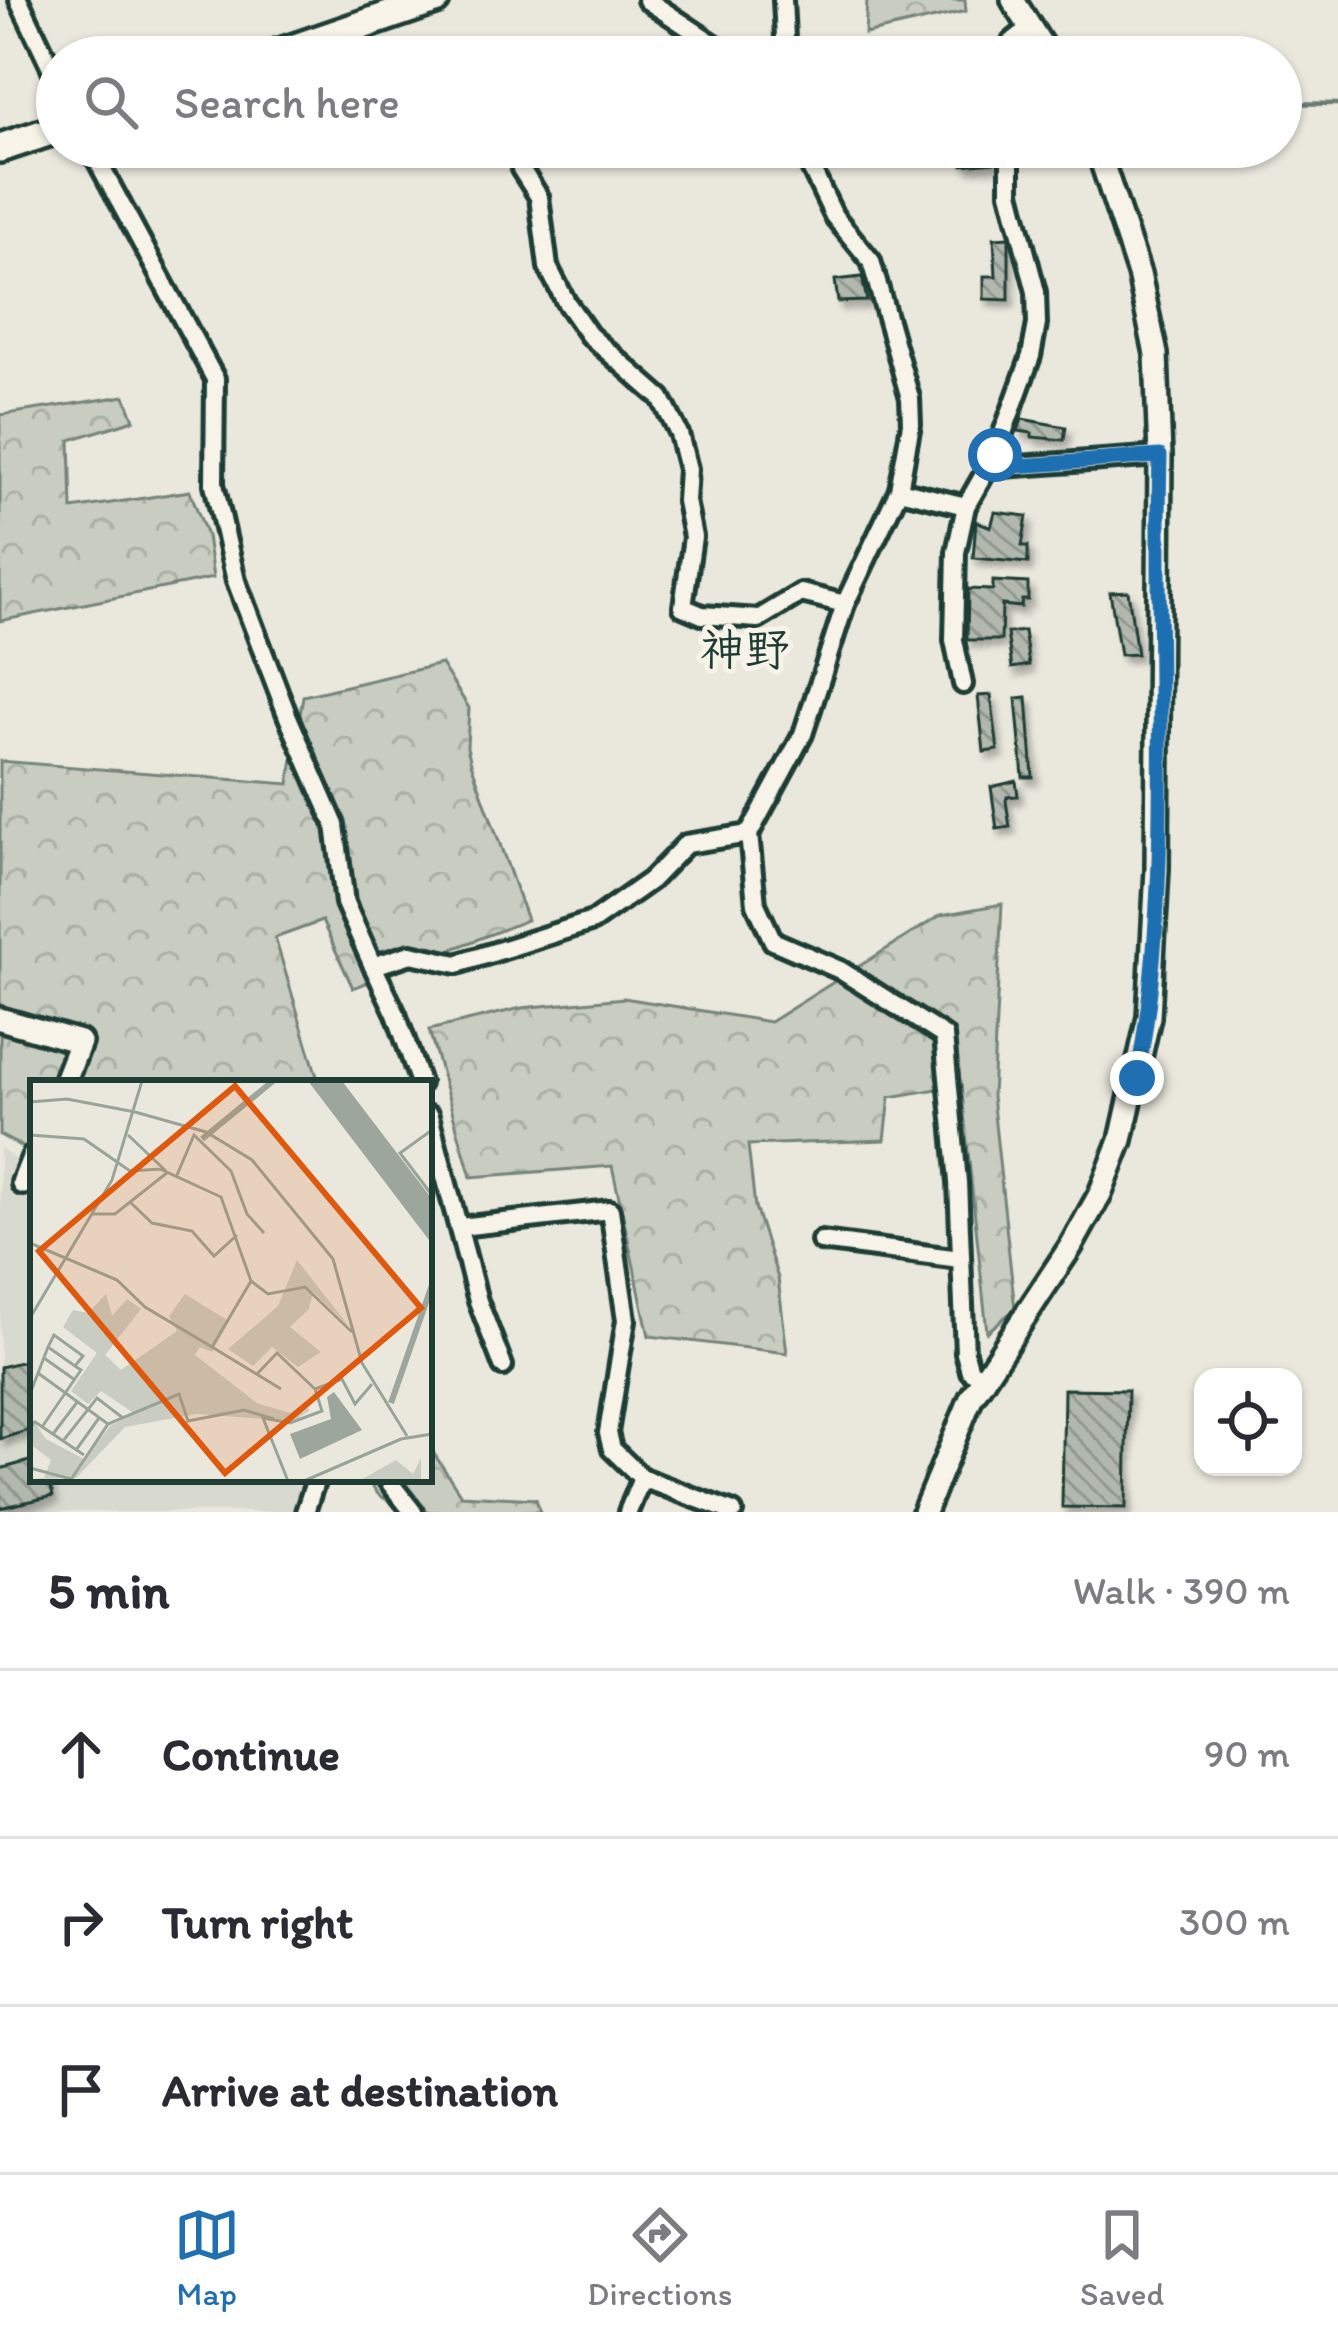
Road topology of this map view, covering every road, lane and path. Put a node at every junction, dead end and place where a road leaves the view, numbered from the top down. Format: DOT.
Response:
graph roads {
  1 [pos="19,0"];
  2 [pos="435,0"];
  3 [pos="647,0"];
  4 [pos="783,0"];
  5 [pos="1013,0"];
  6 [pos="1031,27"];
  7 [pos="337,34"];
  8 [pos="36,36"];
  9 [pos="331,36"];
  10 [pos="339,36"];
  11 [pos="701,36"];
  12 [pos="785,36"];
  13 [pos="1020,36"];
  14 [pos="1036,36"];
  15 [pos="36,136"];
  16 [pos="0,148"];
  17 [pos="102,168"];
  18 [pos="520,168"];
  19 [pos="812,168"];
  20 [pos="1010,168"];
  21 [pos="1104,168"];
  22 [pos="1160,456"];
  23 [pos="988,468"];
  24 [pos="899,490"];
  25 [pos="965,506"];
  26 [pos="845,604"];
  27 [pos="963,684"];
  28 [pos="749,834"];
  29 [pos="373,966"];
  30 [pos="0,1019"];
  31 [pos="65,1080"];
  32 [pos="419,1080"];
  33 [pos="432,1127"];
  34 [pos="460,1227"];
  35 [pos="821,1241"];
  36 [pos="960,1259"];
  37 [pos="503,1366"];
  38 [pos="983,1377"];
  39 [pos="642,1478"];
  40 [pos="315,1482"];
  41 [pos="389,1482"];
  42 [pos="305,1512"];
  43 [pos="413,1512"];
  44 [pos="628,1512"];
  45 [pos="733,1512"];
  46 [pos="925,1512"];
  1 -- 8 [label="street"];
  2 -- 7 [label="main road"];
  3 -- 11 [label="street"];
  4 -- 12 [label="street"];
  5 -- 6 [label="street"];
  6 -- 13 [label="street"];
  6 -- 14 [label="street"];
  7 -- 9 [label="main road"];
  7 -- 10 [label="street"];
  15 -- 16 [label="main road"];
  17 -- 29 [label="street"];
  18 -- 26 [label="street"];
  19 -- 24 [label="street"];
  20 -- 23 [label="street"];
  21 -- 22 [label="street"];
  22 -- 23 [label="street"];
  22 -- 38 [label="street"];
  23 -- 25 [label="street"];
  24 -- 25 [label="street"];
  24 -- 26 [label="street"];
  25 -- 27 [label="street"];
  26 -- 28 [label="street"];
  28 -- 29 [label="street"];
  28 -- 36 [label="street"];
  29 -- 32 [label="street"];
  30 -- 31 [label="street"];
  33 -- 34 [label="street"];
  34 -- 37 [label="street"];
  34 -- 39 [label="street"];
  35 -- 36 [label="street"];
  36 -- 38 [label="street"];
  38 -- 46 [label="street"];
  39 -- 44 [label="street"];
  39 -- 45 [label="street"];
  40 -- 42 [label="street"];
  41 -- 43 [label="street"];
}
